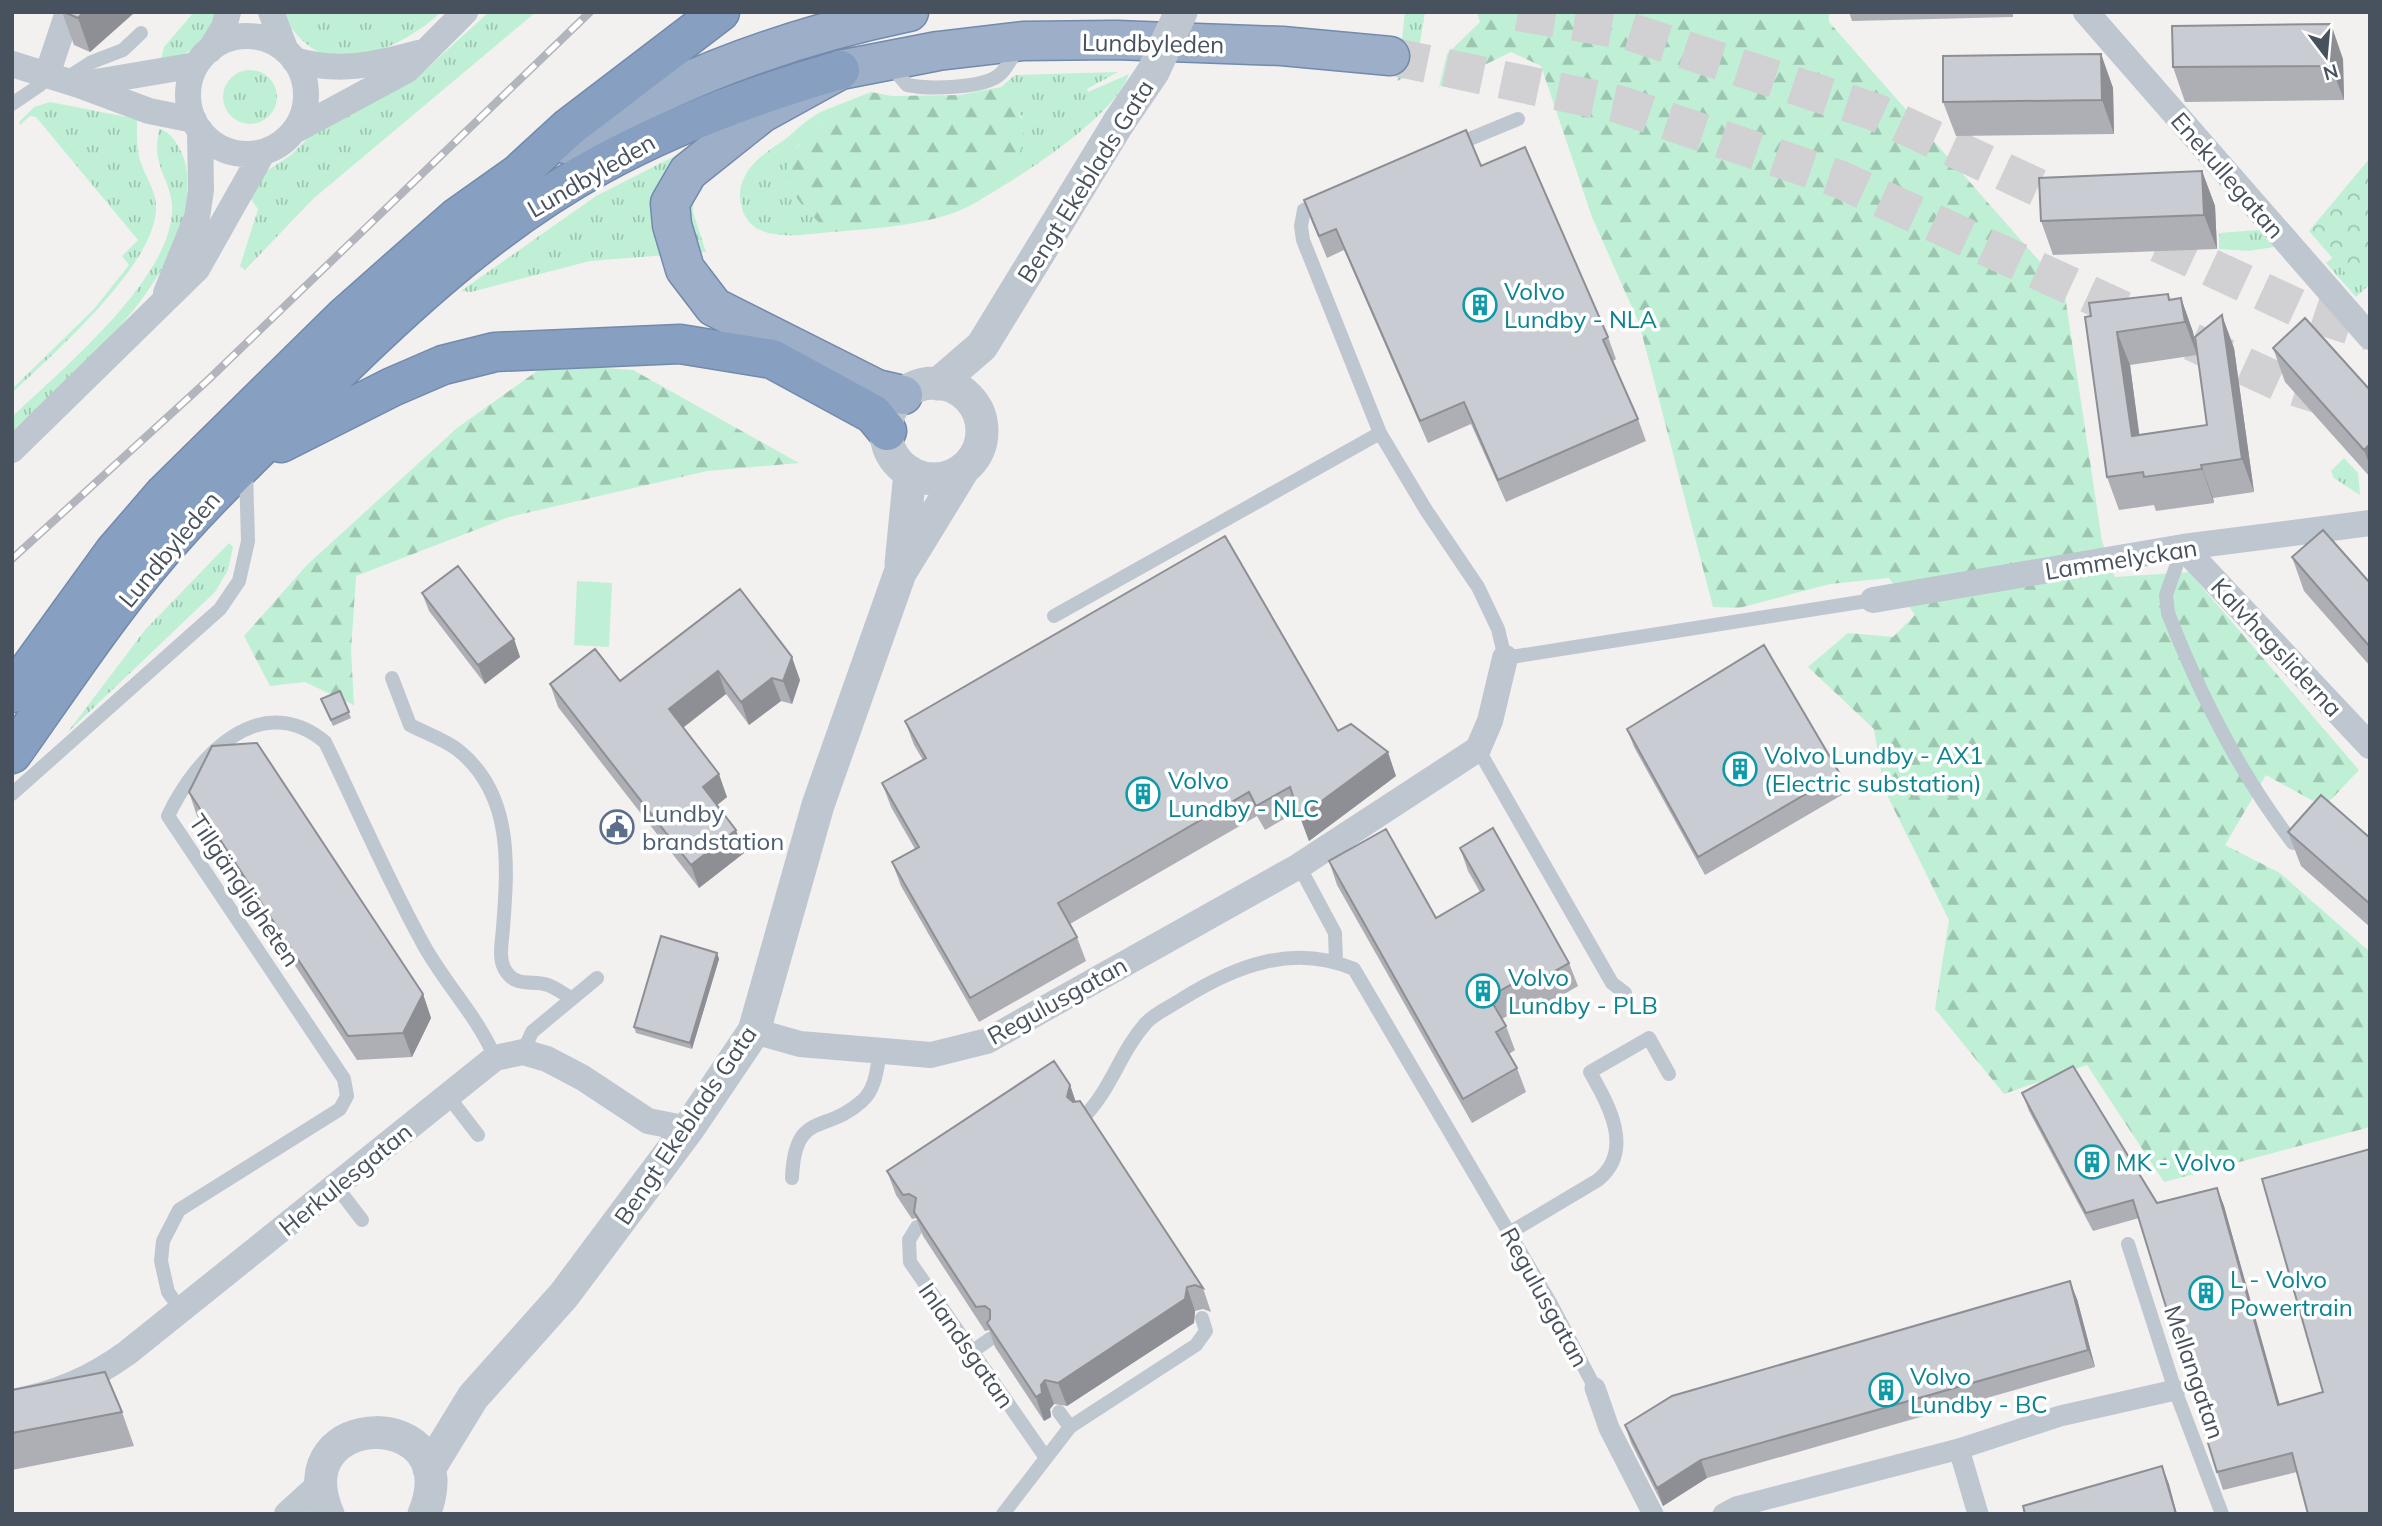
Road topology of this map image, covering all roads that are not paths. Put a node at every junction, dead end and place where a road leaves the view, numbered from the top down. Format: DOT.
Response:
graph roads {
  1 [pos="68,12"];
  2 [pos="228,12"];
  3 [pos="271,12"];
  4 [pos="464,12"];
  5 [pos="720,12"];
  6 [pos="753,12"];
  7 [pos="909,12"];
  8 [pos="1181,12"];
  9 [pos="2086,12"];
  10 [pos="141,33"];
  11 [pos="423,52"];
  12 [pos="290,55"];
  13 [pos="1390,56"];
  14 [pos="203,58"];
  15 [pos="12,64"];
  16 [pos="840,70"];
  17 [pos="63,80"];
  18 [pos="624,85"];
  19 [pos="12,104"];
  20 [pos="1518,119"];
  21 [pos="197,125"];
  22 [pos="294,131"];
  23 [pos="1441,151"];
  24 [pos="263,152"];
  25 [pos="518,174"];
  26 [pos="1340,194"];
  27 [pos="162,303"];
  28 [pos="2370,337"];
  29 [pos="982,346"];
  30 [pos="921,389"];
  31 [pos="970,399"];
  32 [pos="887,431"];
  33 [pos="1380,433"];
  34 [pos="12,450"];
  35 [pos="245,462"];
  36 [pos="963,470"];
  37 [pos="910,472"];
  38 [pos="2370,523"];
  39 [pos="2183,547"];
  40 [pos="900,573"];
  41 [pos="1873,600"];
  42 [pos="1054,616"];
  43 [pos="1504,658"];
  44 [pos="392,678"];
  45 [pos="12,692"];
  46 [pos="2370,746"];
  47 [pos="1478,749"];
  48 [pos="12,754"];
  49 [pos="12,794"];
  50 [pos="2294,843"];
  51 [pos="1299,866"];
  52 [pos="1336,962"];
  53 [pos="597,978"];
  54 [pos="1625,993"];
  55 [pos="571,998"];
  56 [pos="754,1031"];
  57 [pos="880,1051"];
  58 [pos="523,1052"];
  59 [pos="495,1058"];
  60 [pos="1669,1074"];
  61 [pos="448,1097"];
  62 [pos="1084,1117"];
  63 [pos="688,1129"];
  64 [pos="478,1135"];
  65 [pos="792,1178"];
  66 [pos="336,1186"];
  67 [pos="362,1220"];
  68 [pos="917,1227"];
  69 [pos="1509,1233"];
  70 [pos="2128,1244"];
  71 [pos="181,1310"];
  72 [pos="1202,1318"];
  73 [pos="990,1339"];
  74 [pos="973,1351"];
  75 [pos="1595,1388"];
  76 [pos="2175,1390"];
  77 [pos="473,1397"];
  78 [pos="12,1402"];
  79 [pos="1059,1412"];
  80 [pos="1070,1427"];
  81 [pos="403,1437"];
  82 [pos="1959,1449"];
  83 [pos="1046,1458"];
  84 [pos="429,1469"];
  85 [pos="324,1498"];
  86 [pos="1767,1507"];
  87 [pos="287,1514"];
  88 [pos="424,1514"];
  89 [pos="1003,1514"];
  90 [pos="1653,1514"];
  91 [pos="1723,1514"];
  92 [pos="1978,1514"];
  93 [pos="2222,1514"];
  1 -- 17 [label="street"];
  2 -- 14 [label="street"];
  3 -- 12 [label="street"];
  4 -- 11 [label="street"];
  5 -- 18 [label="highway"];
  6 -- 18 [label="highway"];
  7 -- 25 [label="highway, Lundbyleden"];
  8 -- 29 [label="street, Bengt Ekeblads Gata, bridge"];
  9 -- 28 [label="street, Enekullegatan"];
  10 -- 17 [label="lane"];
  11 -- 12 [label="street"];
  11 -- 22 [label="street"];
  12 -- 14 [label="street"];
  12 -- 22 [label="street"];
  13 -- 16 [label="highway, Lundbyleden"];
  14 -- 17 [label="street"];
  14 -- 21 [label="street"];
  15 -- 17 [label="street"];
  16 -- 30 [label="highway"];
  16 -- 35 [label="highway, Lundbyleden"];
  17 -- 19 [label="lane"];
  17 -- 21 [label="street"];
  18 -- 25 [label="highway"];
  20 -- 23 [label="lane"];
  21 -- 24 [label="street"];
  21 -- 27 [label="street"];
  22 -- 24 [label="street"];
  24 -- 27 [label="street"];
  25 -- 45 [label="highway, Lundbyleden"];
  26 -- 33 [label="lane"];
  27 -- 34 [label="street"];
  29 -- 30 [label="street, Bengt Ekeblads Gata"];
  29 -- 31 [label="street, Bengt Ekeblads Gata"];
  30 -- 31 [label="street"];
  30 -- 32 [label="street, Bengt Ekeblads Gata"];
  31 -- 36 [label="street, Bengt Ekeblads Gata"];
  32 -- 35 [label="highway"];
  32 -- 37 [label="street"];
  33 -- 42 [label="lane"];
  33 -- 43 [label="lane"];
  35 -- 48 [label="highway, Lundbyleden"];
  35 -- 49 [label="lane"];
  36 -- 37 [label="street"];
  36 -- 40 [label="street, Bengt Ekeblads Gata"];
  37 -- 40 [label="street, Bengt Ekeblads Gata"];
  38 -- 39 [label="street, Lammelyckan"];
  39 -- 41 [label="street, Lammelyckan"];
  39 -- 46 [label="street, Kalvhagsliderna"];
  39 -- 50 [label="lane"];
  40 -- 56 [label="street, Bengt Ekeblads Gata"];
  41 -- 43 [label="lane"];
  43 -- 47 [label="street"];
  44 -- 55 [label="lane"];
  47 -- 51 [label="street, Regulusgatan"];
  47 -- 54 [label="lane"];
  51 -- 52 [label="lane"];
  51 -- 57 [label="street, Regulusgatan"];
  52 -- 62 [label="lane"];
  52 -- 69 [label="lane, Regulusgatan"];
  53 -- 55 [label="lane"];
  55 -- 58 [label="lane"];
  56 -- 57 [label="street, Regulusgatan"];
  56 -- 63 [label="street, Bengt Ekeblads Gata"];
  57 -- 65 [label="lane"];
  58 -- 59 [label="street, Herkulesgatan"];
  58 -- 63 [label="street"];
  59 -- 61 [label="street, Herkulesgatan"];
  59 -- 71 [label="lane, Tillgängligheten"];
  60 -- 69 [label="lane"];
  61 -- 64 [label="lane"];
  61 -- 66 [label="street, Herkulesgatan"];
  63 -- 77 [label="street, Bengt Ekeblads Gata"];
  66 -- 67 [label="lane"];
  66 -- 71 [label="street, Herkulesgatan"];
  68 -- 74 [label="lane, Inlandsgatan"];
  69 -- 75 [label="lane, Regulusgatan"];
  70 -- 76 [label="lane, Mellangatan"];
  71 -- 78 [label="street, Herkulesgatan"];
  72 -- 80 [label="lane"];
  73 -- 74 [label="lane"];
  74 -- 83 [label="lane, Inlandsgatan"];
  75 -- 90 [label="street"];
  76 -- 82 [label="street"];
  76 -- 93 [label="lane, Mellangatan"];
  77 -- 81 [label="street, Bengt Ekeblads Gata"];
  77 -- 84 [label="street, Bengt Ekeblads Gata"];
  79 -- 80 [label="lane"];
  80 -- 83 [label="lane"];
  81 -- 84 [label="street"];
  81 -- 85 [label="street"];
  82 -- 86 [label="street"];
  82 -- 92 [label="street"];
  83 -- 89 [label="lane"];
  84 -- 88 [label="street"];
  85 -- 87 [label="street"];
  86 -- 91 [label="street"];
}
